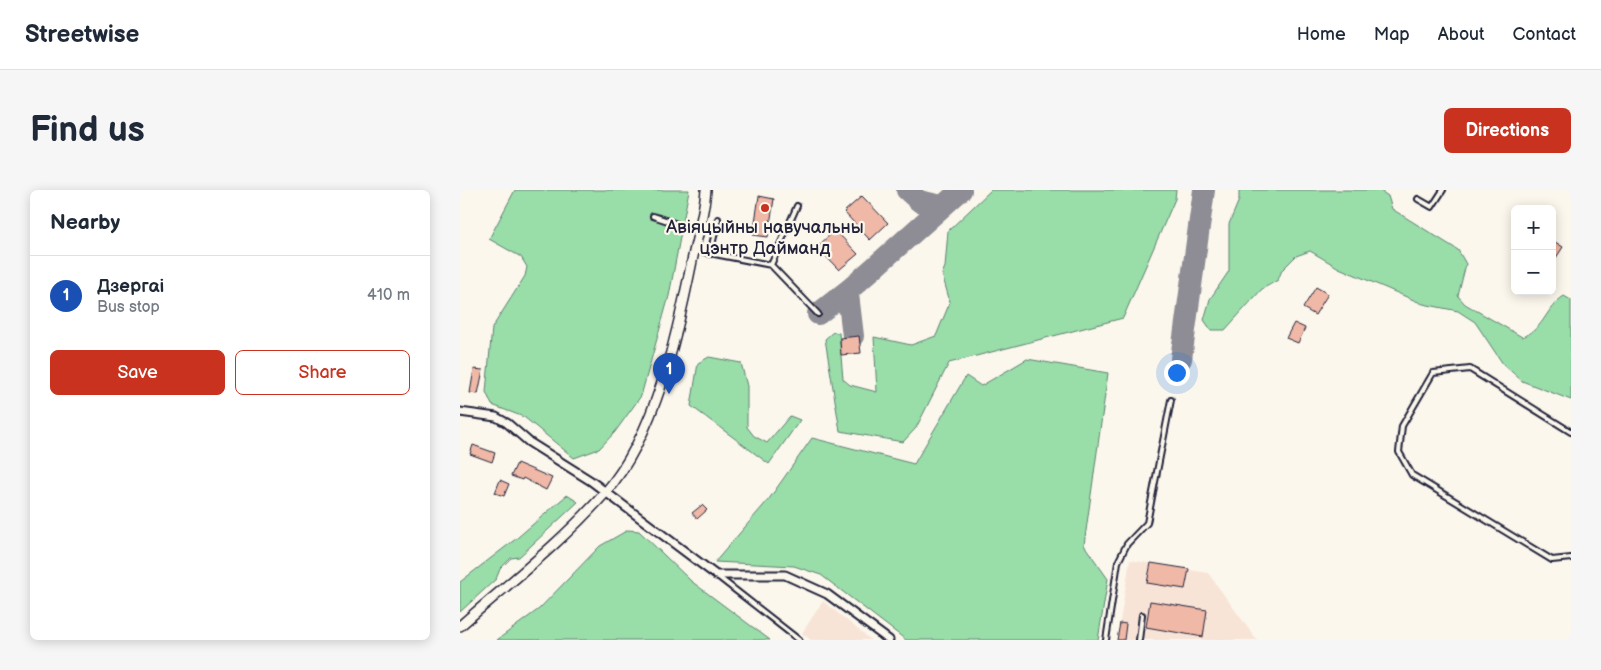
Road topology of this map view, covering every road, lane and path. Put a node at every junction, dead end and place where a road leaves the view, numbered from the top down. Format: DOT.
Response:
graph roads {
  1 [pos="706,190"];
  2 [pos="1443,190"];
  3 [pos="1418,199"];
  4 [pos="797,206"];
  5 [pos="653,216"];
  6 [pos="718,219"];
  7 [pos="698,231"];
  8 [pos="694,250"];
  9 [pos="710,254"];
  10 [pos="771,265"];
  11 [pos="818,314"];
  12 [pos="1171,400"];
  13 [pos="460,412"];
  14 [pos="1571,432"];
  15 [pos="606,492"];
  16 [pos="1571,558"];
  17 [pos="716,575"];
  18 [pos="1142,615"];
  19 [pos="460,626"];
  20 [pos="799,640"];
  21 [pos="889,640"];
  22 [pos="1106,640"];
  23 [pos="1139,640"];
  1 -- 7 [label="street"];
  2 -- 3 [label="lane"];
  4 -- 10 [label="lane"];
  5 -- 7 [label="lane"];
  6 -- 9 [label="lane"];
  7 -- 8 [label="street"];
  8 -- 9 [label="lane"];
  8 -- 15 [label="street"];
  9 -- 10 [label="lane"];
  10 -- 11 [label="lane"];
  12 -- 22 [label="lane"];
  13 -- 15 [label="street"];
  14 -- 16 [label="lane"];
  15 -- 17 [label="street"];
  15 -- 19 [label="street"];
  17 -- 20 [label="lane"];
  17 -- 21 [label="street"];
  18 -- 23 [label="lane"];
}
